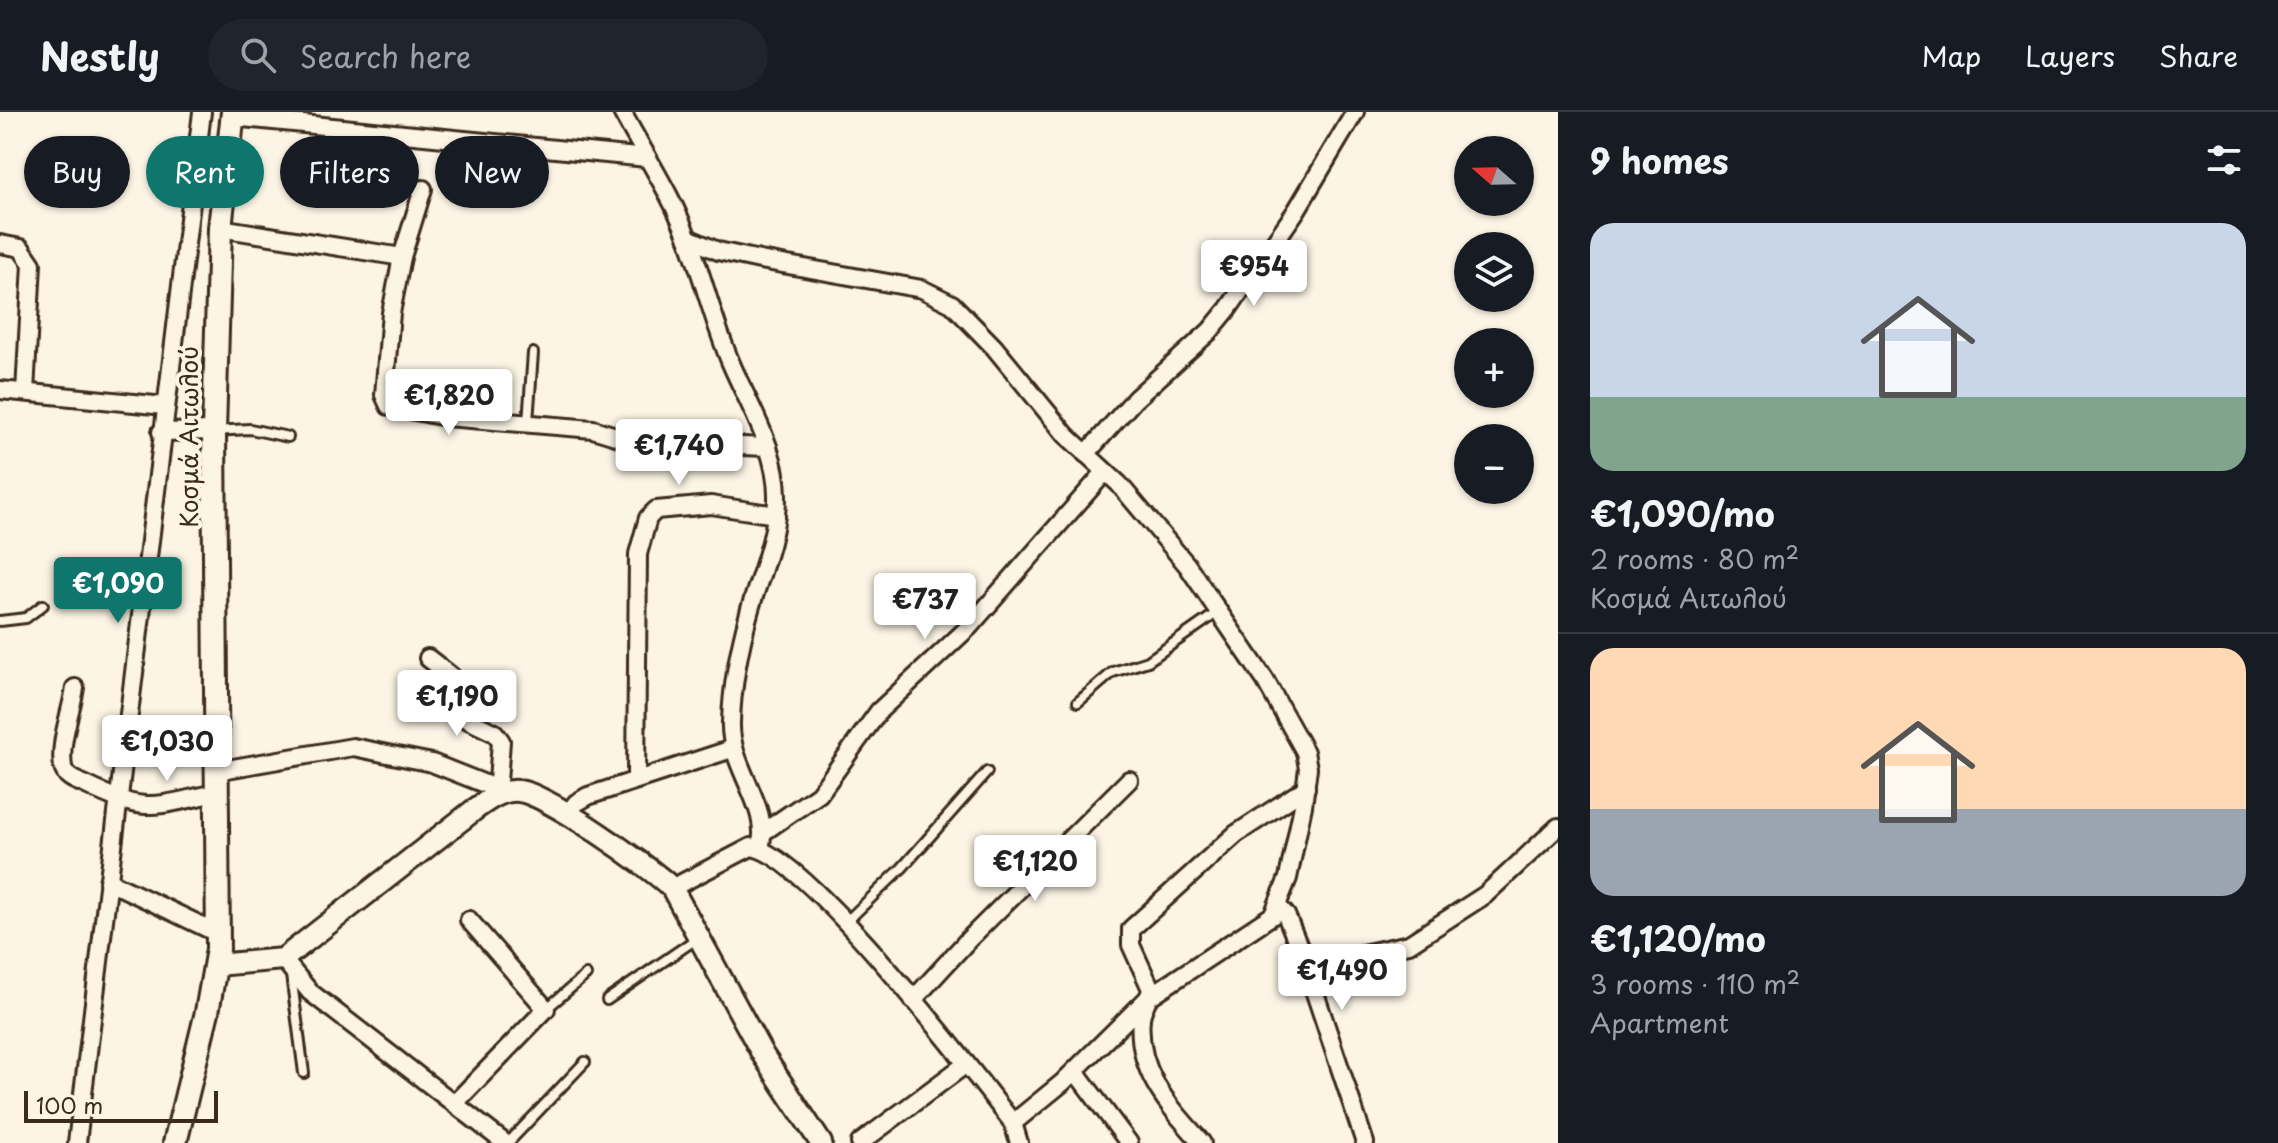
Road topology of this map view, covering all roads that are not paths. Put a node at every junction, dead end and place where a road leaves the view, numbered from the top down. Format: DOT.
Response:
graph roads {
  1 [pos="202,112"];
  2 [pos="622,112"];
  3 [pos="1355,112"];
  4 [pos="233,115"];
  5 [pos="647,158"];
  6 [pos="423,189"];
  7 [pos="220,228"];
  8 [pos="688,238"];
  9 [pos="0,244"];
  10 [pos="402,257"];
  11 [pos="533,353"];
  12 [pos="0,390"];
  13 [pos="25,392"];
  14 [pos="165,406"];
  15 [pos="528,422"];
  16 [pos="214,431"];
  17 [pos="161,432"];
  18 [pos="288,437"];
  19 [pos="768,447"];
  20 [pos="1086,454"];
  21 [pos="1105,472"];
  22 [pos="776,515"];
  23 [pos="43,605"];
  24 [pos="1219,612"];
  25 [pos="0,621"];
  26 [pos="428,658"];
  27 [pos="75,688"];
  28 [pos="1078,702"];
  29 [pos="732,749"];
  30 [pos="987,772"];
  31 [pos="636,780"];
  32 [pos="1129,780"];
  33 [pos="216,782"];
  34 [pos="1306,788"];
  35 [pos="496,792"];
  36 [pos="118,801"];
  37 [pos="567,815"];
  38 [pos="1558,827"];
  39 [pos="765,831"];
  40 [pos="760,848"];
  41 [pos="108,881"];
  42 [pos="672,888"];
  43 [pos="1278,906"];
  44 [pos="469,920"];
  45 [pos="846,922"];
  46 [pos="217,933"];
  47 [pos="701,936"];
  48 [pos="216,965"];
  49 [pos="287,966"];
  50 [pos="1306,966"];
  51 [pos="586,975"];
  52 [pos="1149,997"];
  53 [pos="607,1000"];
  54 [pos="913,1000"];
  55 [pos="546,1009"];
  56 [pos="585,1062"];
  57 [pos="966,1064"];
  58 [pos="1075,1071"];
  59 [pos="304,1073"];
  60 [pos="455,1103"];
  61 [pos="1013,1123"];
  62 [pos="77,1143"];
  63 [pos="175,1143"];
  64 [pos="506,1143"];
  65 [pos="821,1143"];
  66 [pos="860,1143"];
  67 [pos="1019,1143"];
  68 [pos="1129,1143"];
  69 [pos="1202,1143"];
  70 [pos="1365,1143"];
  1 -- 14 [label="street"];
  2 -- 5 [label="street"];
  3 -- 20 [label="street"];
  4 -- 5 [label="street"];
  4 -- 7 [label="main road, Κοσμά Αιτωλού"];
  5 -- 8 [label="street"];
  6 -- 10 [label="street"];
  7 -- 10 [label="street"];
  7 -- 16 [label="main road, Κοσμά Αιτωλού"];
  8 -- 19 [label="street"];
  8 -- 20 [label="street"];
  9 -- 13 [label="street"];
  10 -- 15 [label="street"];
  11 -- 15 [label="lane"];
  12 -- 13 [label="street"];
  13 -- 14 [label="street"];
  14 -- 17 [label="street"];
  15 -- 19 [label="street"];
  16 -- 17 [label="street"];
  16 -- 18 [label="lane"];
  16 -- 33 [label="main road, Κοσμά Αιτωλού"];
  17 -- 36 [label="street"];
  19 -- 22 [label="street"];
  20 -- 21 [label="street"];
  21 -- 24 [label="street"];
  21 -- 39 [label="street"];
  22 -- 29 [label="street"];
  22 -- 31 [label="street"];
  23 -- 25 [label="lane"];
  24 -- 28 [label="lane"];
  24 -- 34 [label="street"];
  26 -- 35 [label="street"];
  27 -- 36 [label="street"];
  29 -- 31 [label="street"];
  29 -- 39 [label="street"];
  30 -- 45 [label="lane"];
  31 -- 37 [label="street"];
  32 -- 54 [label="street"];
  33 -- 35 [label="street"];
  33 -- 36 [label="street"];
  33 -- 46 [label="main road, Κοσμά Αιτωλού"];
  34 -- 43 [label="street"];
  34 -- 52 [label="street"];
  35 -- 37 [label="street"];
  35 -- 49 [label="street"];
  36 -- 41 [label="street"];
  37 -- 42 [label="street"];
  38 -- 50 [label="street"];
  39 -- 40 [label="street"];
  40 -- 42 [label="street"];
  40 -- 45 [label="street"];
  41 -- 46 [label="street"];
  41 -- 62 [label="street"];
  42 -- 47 [label="street"];
  43 -- 50 [label="street"];
  43 -- 52 [label="street"];
  44 -- 55 [label="street"];
  45 -- 54 [label="street"];
  46 -- 48 [label="main road, Κοσμά Αιτωλού"];
  47 -- 53 [label="lane"];
  47 -- 65 [label="street"];
  48 -- 49 [label="street"];
  48 -- 63 [label="main road, Κοσμά Αιτωλού"];
  49 -- 59 [label="lane"];
  49 -- 60 [label="street"];
  50 -- 70 [label="street"];
  51 -- 55 [label="lane"];
  52 -- 58 [label="street"];
  52 -- 69 [label="street"];
  54 -- 57 [label="street"];
  55 -- 60 [label="street"];
  56 -- 64 [label="lane"];
  57 -- 61 [label="street"];
  57 -- 66 [label="street"];
  58 -- 61 [label="street"];
  58 -- 68 [label="street"];
  60 -- 64 [label="street"];
  61 -- 67 [label="street"];
}
